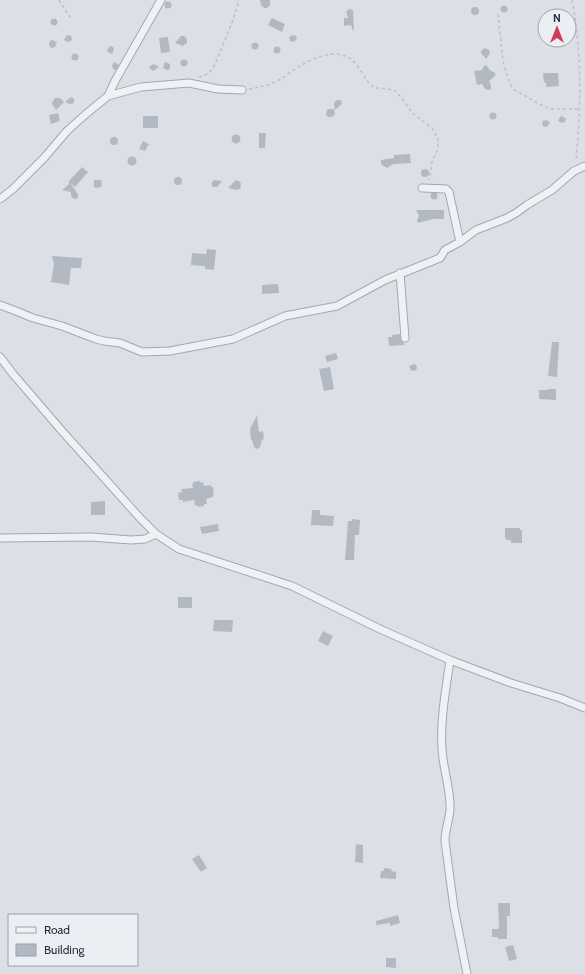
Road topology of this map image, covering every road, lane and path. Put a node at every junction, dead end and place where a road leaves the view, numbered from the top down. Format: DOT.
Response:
graph roads {
  1 [pos="59,0"];
  2 [pos="161,0"];
  3 [pos="239,0"];
  4 [pos="572,0"];
  5 [pos="498,14"];
  6 [pos="71,19"];
  7 [pos="189,83"];
  8 [pos="242,90"];
  9 [pos="108,96"];
  10 [pos="579,109"];
  11 [pos="585,166"];
  12 [pos="574,171"];
  13 [pos="424,188"];
  14 [pos="0,200"];
  15 [pos="460,242"];
  16 [pos="400,273"];
  17 [pos="0,305"];
  18 [pos="405,338"];
  19 [pos="0,357"];
  20 [pos="156,534"];
  21 [pos="0,538"];
  22 [pos="450,660"];
  23 [pos="585,708"];
  24 [pos="466,974"];
  1 -- 6 [label="path"];
  2 -- 9 [label="street"];
  3 -- 7 [label="path"];
  4 -- 10 [label="path"];
  5 -- 10 [label="path"];
  7 -- 8 [label="street"];
  7 -- 9 [label="street"];
  8 -- 13 [label="path"];
  9 -- 14 [label="street"];
  10 -- 12 [label="path"];
  11 -- 12 [label="street"];
  12 -- 15 [label="street"];
  13 -- 15 [label="street"];
  15 -- 16 [label="street"];
  16 -- 17 [label="street"];
  16 -- 18 [label="street"];
  19 -- 20 [label="street"];
  20 -- 21 [label="street"];
  20 -- 22 [label="street"];
  22 -- 23 [label="street"];
  22 -- 24 [label="street"];
}
